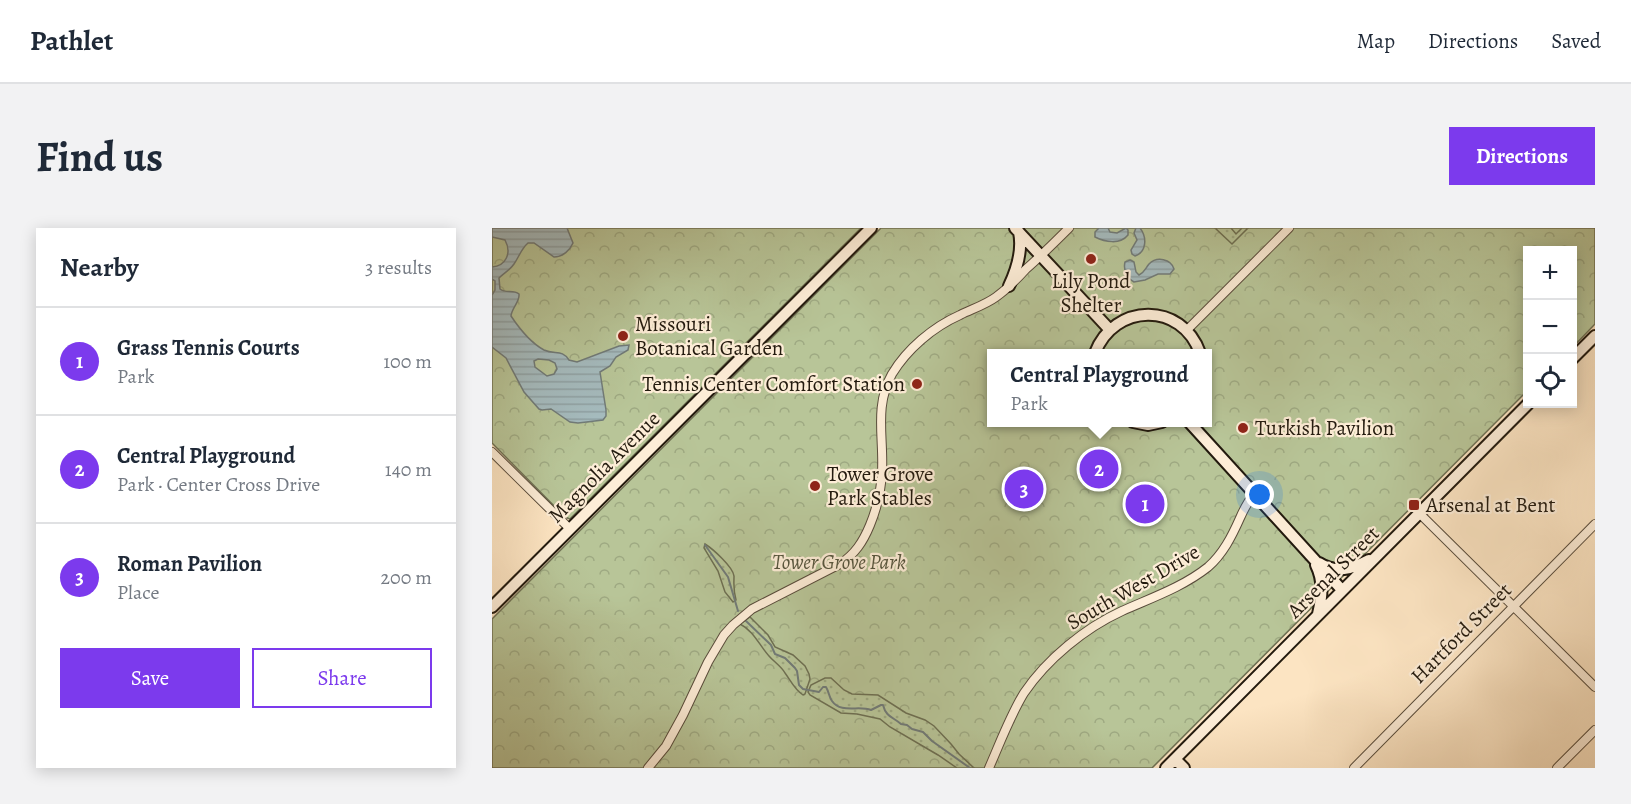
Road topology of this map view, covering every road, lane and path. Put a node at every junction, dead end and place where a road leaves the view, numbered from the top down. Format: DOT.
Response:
graph roads {
  1 [pos="871,228"];
  2 [pos="1069,228"];
  3 [pos="1289,228"];
  4 [pos="1017,230"];
  5 [pos="1041,255"];
  6 [pos="1009,286"];
  7 [pos="1110,330"];
  8 [pos="1186,331"];
  9 [pos="1595,336"];
  10 [pos="1097,349"];
  11 [pos="1198,349"];
  12 [pos="1577,354"];
  13 [pos="1524,408"];
  14 [pos="1193,427"];
  15 [pos="492,452"];
  16 [pos="1254,494"];
  17 [pos="1419,513"];
  18 [pos="1595,524"];
  19 [pos="570,529"];
  20 [pos="1379,554"];
  21 [pos="1314,560"];
  22 [pos="1342,590"];
  23 [pos="1514,606"];
  24 [pos="492,607"];
  25 [pos="1318,614"];
  26 [pos="1595,687"];
  27 [pos="1595,730"];
  28 [pos="1175,759"];
  29 [pos="648,768"];
  30 [pos="989,768"];
  31 [pos="1166,768"];
  32 [pos="1184,768"];
  33 [pos="1354,768"];
  34 [pos="1557,768"];
  1 -- 19 [label="street, Magnolia Avenue"];
  2 -- 5 [label="street"];
  3 -- 8 [label="street"];
  4 -- 5 [label="street"];
  4 -- 6 [label="street"];
  5 -- 6 [label="street"];
  5 -- 7 [label="street"];
  6 -- 29 [label="street"];
  7 -- 8 [label="street"];
  7 -- 10 [label="street"];
  8 -- 11 [label="street"];
  9 -- 12 [label="street"];
  13 -- 17 [label="street, Arsenal Street"];
  14 -- 16 [label="street"];
  15 -- 19 [label="street"];
  16 -- 21 [label="street"];
  16 -- 30 [label="street, South West Drive"];
  17 -- 20 [label="street, Arsenal Street"];
  17 -- 23 [label="street"];
  18 -- 23 [label="street, Hartford Street"];
  19 -- 24 [label="street, Magnolia Avenue"];
  20 -- 21 [label="street"];
  20 -- 22 [label="street, Arsenal Street"];
  21 -- 22 [label="street"];
  21 -- 25 [label="street"];
  22 -- 25 [label="street, Arsenal Street"];
  23 -- 26 [label="street"];
  23 -- 33 [label="street, Hartford Street"];
  25 -- 28 [label="street, Arsenal Street"];
  27 -- 34 [label="street"];
  28 -- 31 [label="street, Arsenal Street"];
  28 -- 32 [label="street"];
}
